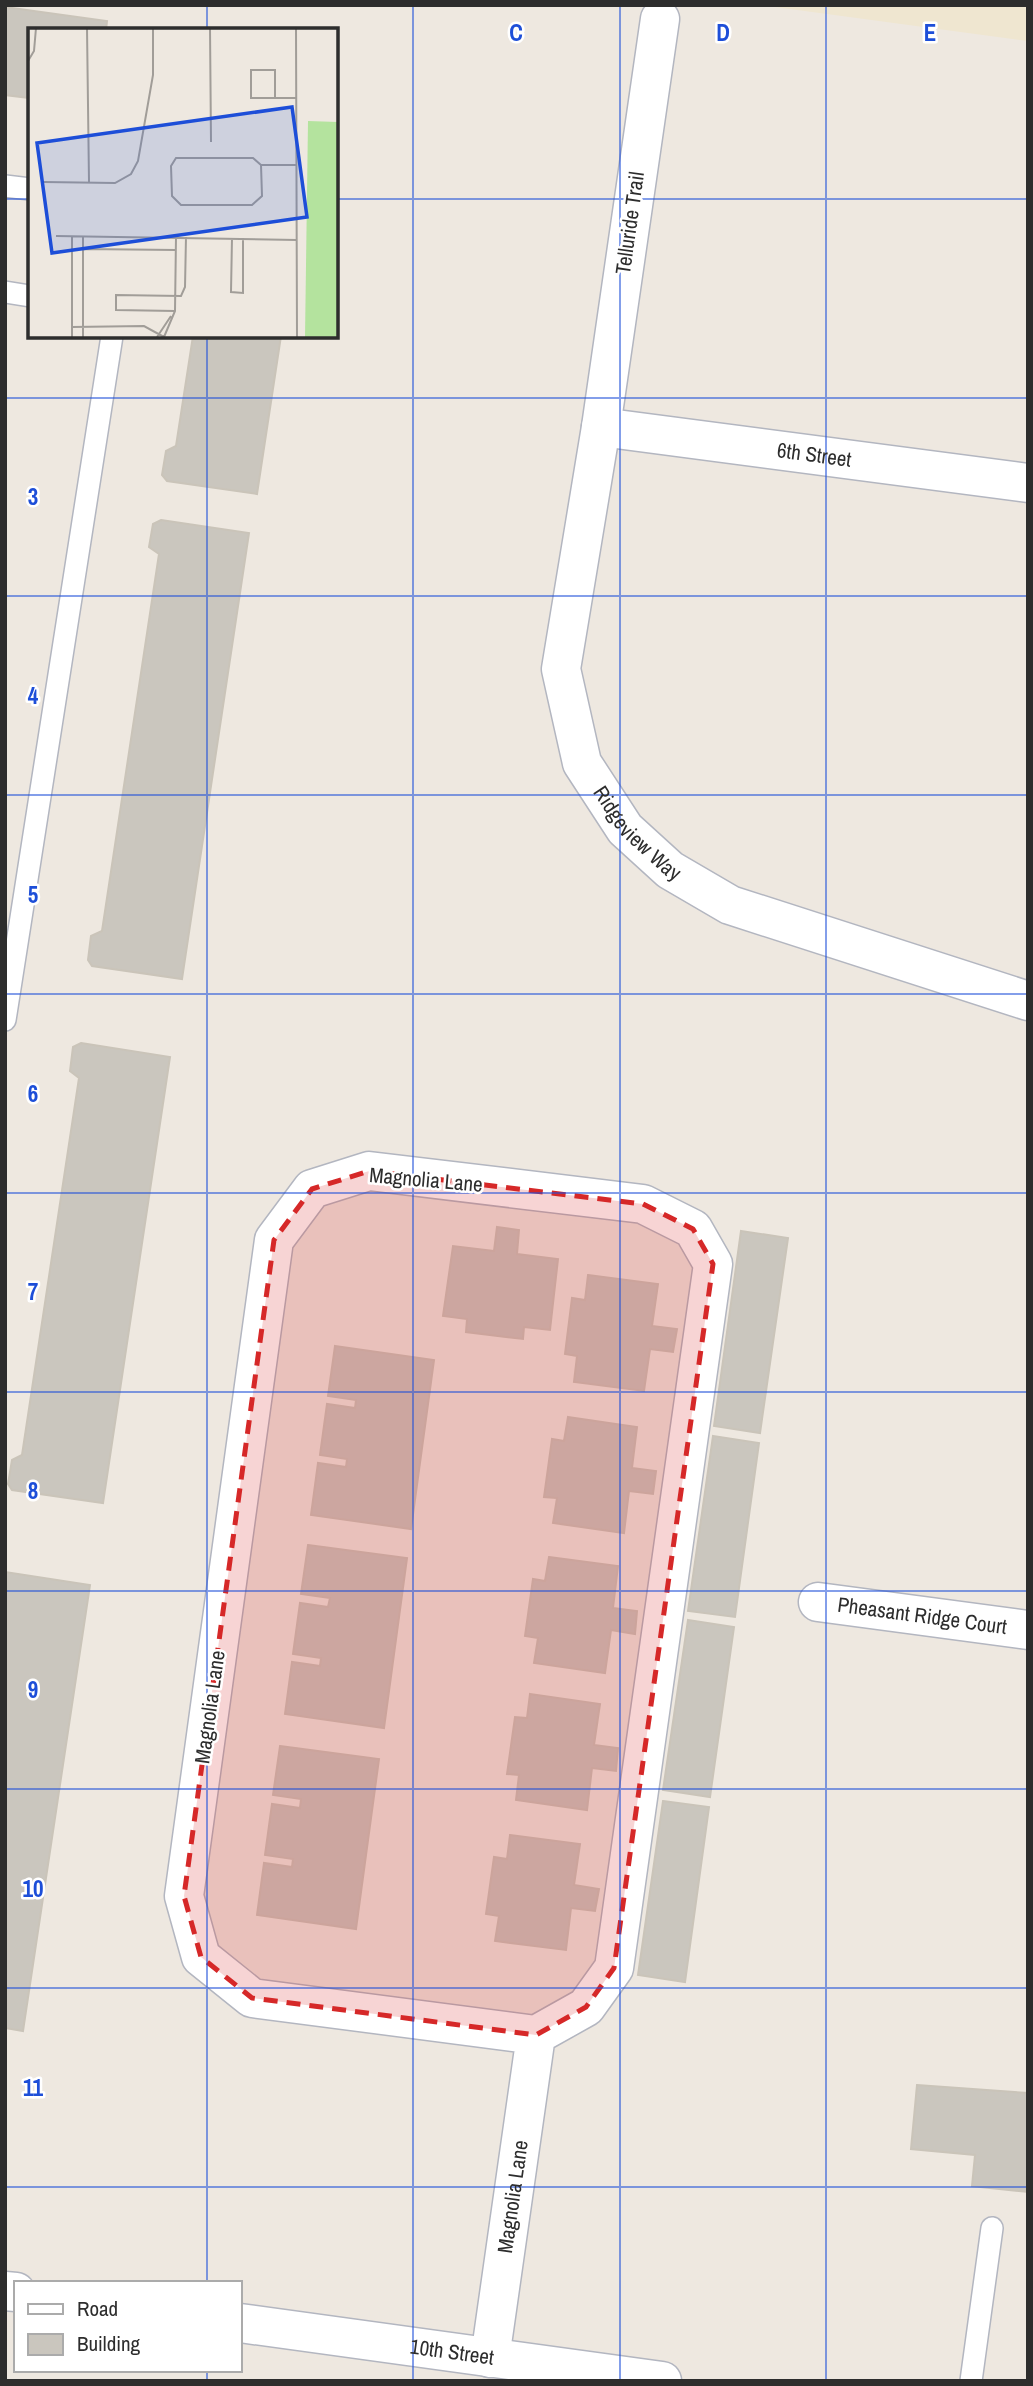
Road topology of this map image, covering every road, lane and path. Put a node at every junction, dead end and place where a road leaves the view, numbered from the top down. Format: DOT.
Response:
graph roads {
  1 [pos="660,19"];
  2 [pos="5,186"];
  3 [pos="28,189"];
  4 [pos="5,292"];
  5 [pos="28,296"];
  6 [pos="112,338"];
  7 [pos="601,427"];
  8 [pos="1028,483"];
  9 [pos="1028,1001"];
  10 [pos="5,1020"];
  11 [pos="818,1602"];
  12 [pos="1028,1630"];
  13 [pos="536,2035"];
  14 [pos="992,2228"];
  15 [pos="242,2323"];
  16 [pos="490,2358"];
  17 [pos="662,2381"];
  18 [pos="971,2381"];
  1 -- 7 [label="street, Telluride Trail"];
  2 -- 3 [label="lane"];
  4 -- 5 [label="lane"];
  6 -- 10 [label="lane"];
  7 -- 8 [label="street, 6th Street"];
  7 -- 9 [label="street, Ridgeview Way"];
  11 -- 12 [label="street, Pheasant Ridge Court"];
  13 -- 13 [label="street, Magnolia Lane"];
  13 -- 16 [label="street, Magnolia Lane"];
  14 -- 18 [label="lane"];
  15 -- 16 [label="street, 10th Street"];
  16 -- 17 [label="street, 10th Street"];
}
